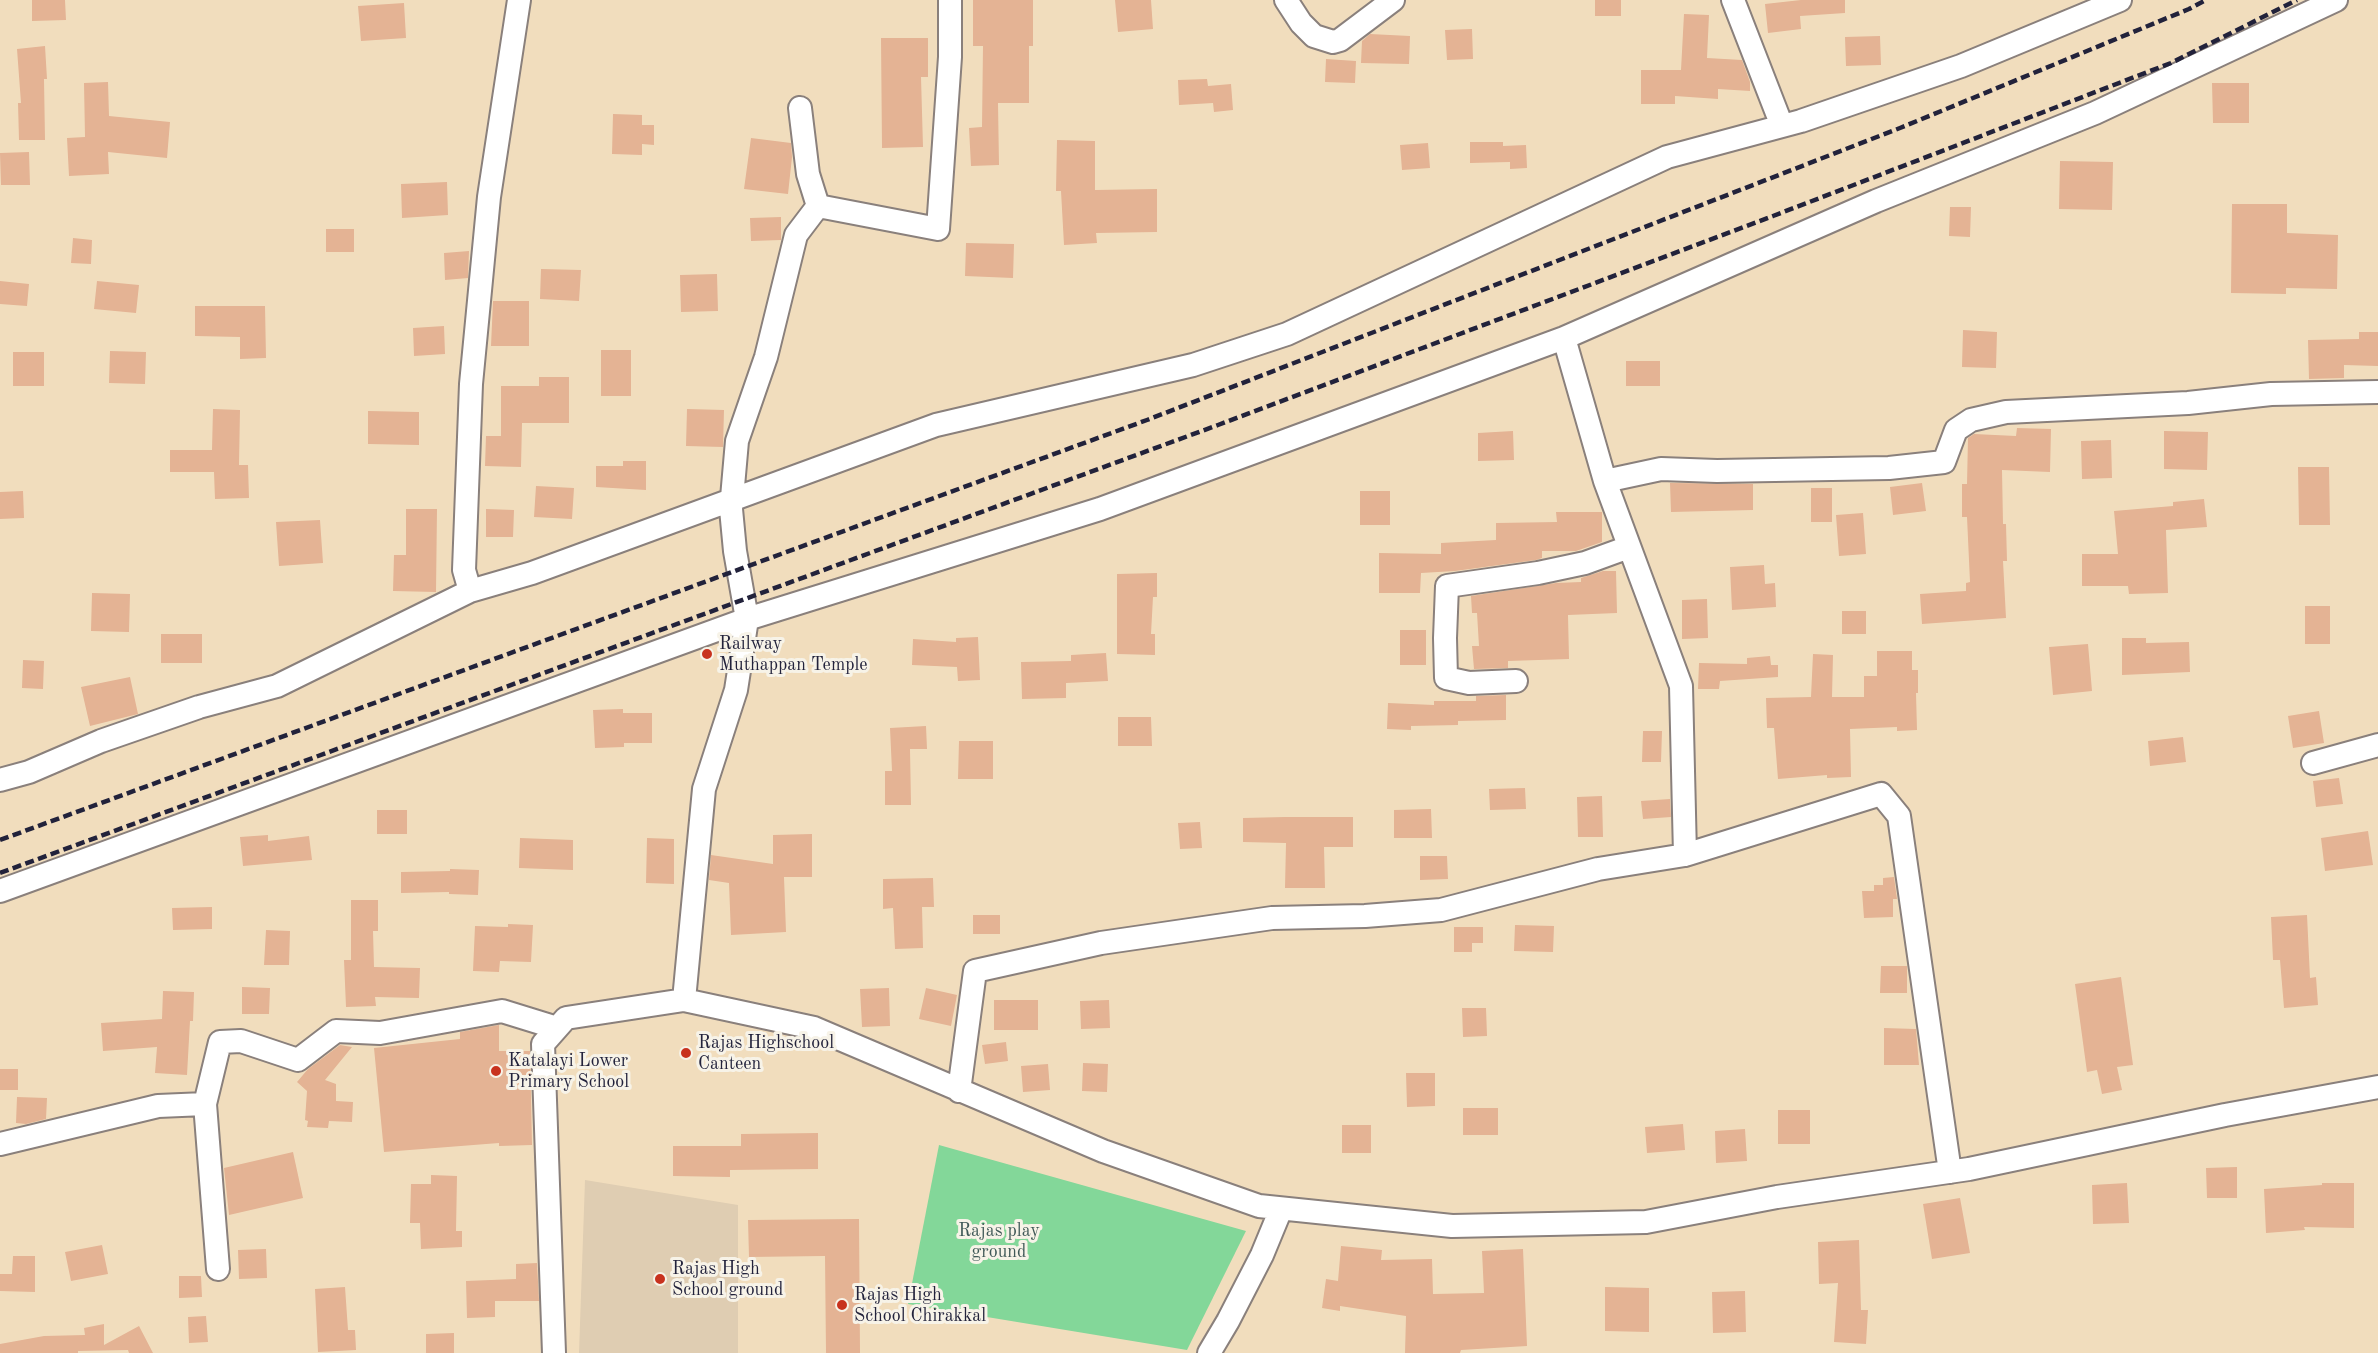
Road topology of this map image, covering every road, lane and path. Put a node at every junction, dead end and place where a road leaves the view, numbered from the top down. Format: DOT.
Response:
graph roads {
  1 [pos="519,0"];
  2 [pos="950,0"];
  3 [pos="1286,0"];
  4 [pos="1393,0"];
  5 [pos="1733,0"];
  6 [pos="2120,0"];
  7 [pos="2336,0"];
  8 [pos="800,108"];
  9 [pos="1782,126"];
  10 [pos="818,206"];
  11 [pos="1564,338"];
  12 [pos="2378,392"];
  13 [pos="1605,481"];
  14 [pos="732,501"];
  15 [pos="1629,547"];
  16 [pos="470,591"];
  17 [pos="747,619"];
  18 [pos="1516,681"];
  19 [pos="2378,745"];
  20 [pos="2313,763"];
  21 [pos="0,780"];
  22 [pos="1685,855"];
  23 [pos="0,891"];
  24 [pos="684,1000"];
  25 [pos="557,1028"];
  26 [pos="2378,1087"];
  27 [pos="959,1091"];
  28 [pos="205,1104"];
  29 [pos="0,1144"];
  30 [pos="1950,1172"];
  31 [pos="1281,1209"];
  32 [pos="218,1269"];
  33 [pos="554,1353"];
  34 [pos="1209,1353"];
  1 -- 16 [label="street"];
  2 -- 10 [label="street"];
  3 -- 4 [label="street"];
  5 -- 9 [label="street"];
  6 -- 9 [label="street"];
  7 -- 11 [label="street"];
  8 -- 10 [label="street"];
  9 -- 14 [label="street"];
  10 -- 14 [label="street"];
  11 -- 13 [label="street"];
  11 -- 17 [label="street"];
  12 -- 13 [label="street"];
  13 -- 15 [label="street"];
  14 -- 16 [label="street"];
  14 -- 17 [label="street"];
  15 -- 18 [label="street"];
  15 -- 22 [label="street"];
  16 -- 21 [label="street"];
  17 -- 23 [label="street"];
  17 -- 24 [label="street"];
  19 -- 20 [label="street"];
  22 -- 27 [label="street"];
  22 -- 30 [label="street"];
  24 -- 25 [label="street"];
  24 -- 27 [label="street"];
  25 -- 28 [label="street"];
  25 -- 33 [label="street"];
  26 -- 30 [label="street"];
  27 -- 31 [label="street"];
  28 -- 29 [label="street"];
  28 -- 32 [label="street"];
  30 -- 31 [label="street"];
  31 -- 34 [label="street"];
}
